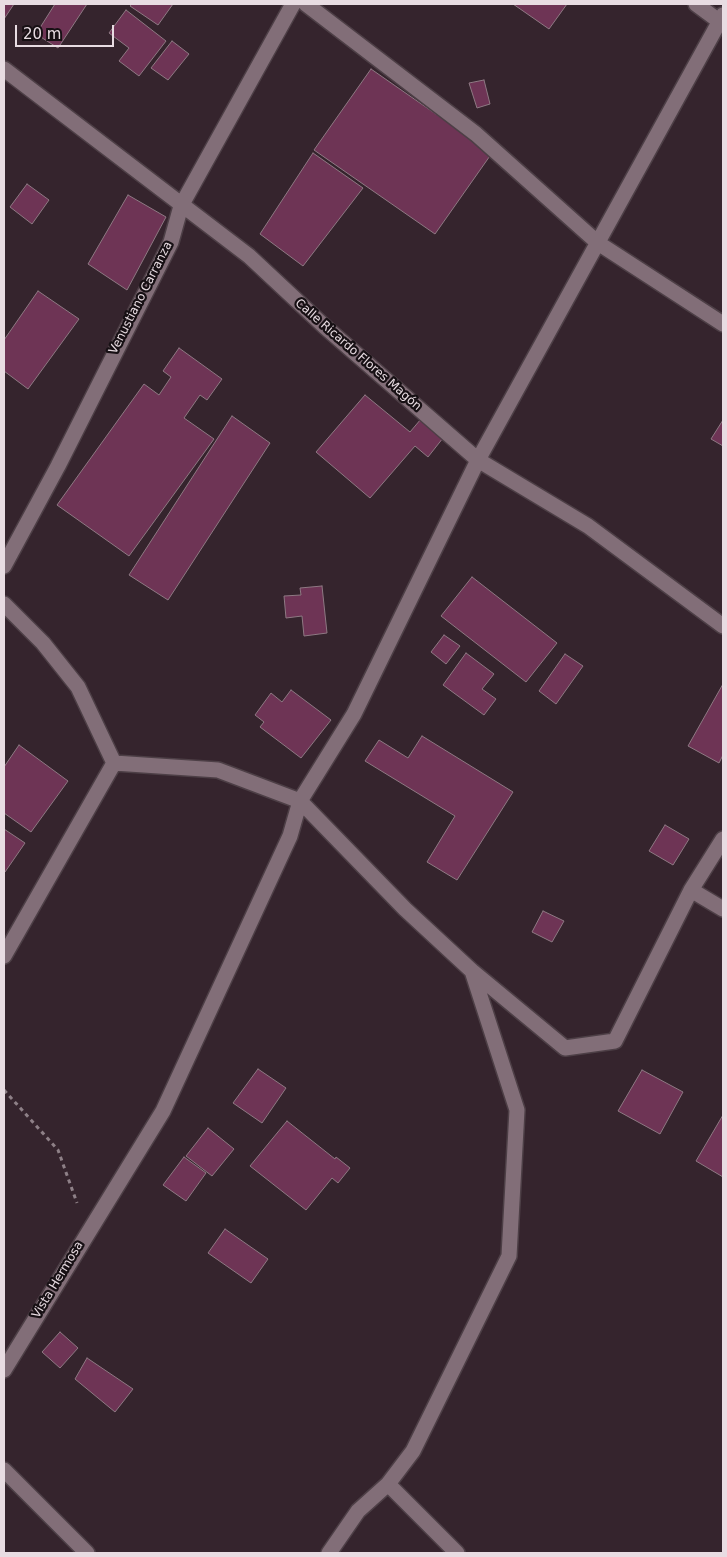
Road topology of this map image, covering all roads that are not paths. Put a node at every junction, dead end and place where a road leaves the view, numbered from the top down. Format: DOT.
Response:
graph roads {
  1 [pos="293,4"];
  2 [pos="306,4"];
  3 [pos="696,4"];
  4 [pos="722,20"];
  5 [pos="4,69"];
  6 [pos="181,206"];
  7 [pos="598,243"];
  8 [pos="723,324"];
  9 [pos="478,460"];
  10 [pos="5,561"];
  11 [pos="4,604"];
  12 [pos="723,626"];
  13 [pos="114,762"];
  14 [pos="300,801"];
  15 [pos="723,838"];
  16 [pos="691,890"];
  17 [pos="723,909"];
  18 [pos="4,956"];
  19 [pos="472,971"];
  20 [pos="4,1370"];
  21 [pos="4,1470"];
  22 [pos="388,1484"];
  23 [pos="87,1553"];
  24 [pos="329,1553"];
  25 [pos="458,1553"];
  1 -- 6 [label="street, Venustiano Carranza"];
  2 -- 7 [label="street"];
  3 -- 4 [label="street"];
  4 -- 7 [label="street"];
  5 -- 6 [label="street, Calle Ricardo Flores Magón"];
  6 -- 9 [label="street, Calle Ricardo Flores Magón"];
  6 -- 10 [label="street, Venustiano Carranza"];
  7 -- 8 [label="street"];
  7 -- 9 [label="street"];
  9 -- 12 [label="street, Calle Ricardo Flores Magón"];
  9 -- 14 [label="street"];
  11 -- 13 [label="street"];
  13 -- 14 [label="street"];
  13 -- 18 [label="street"];
  14 -- 19 [label="street"];
  14 -- 20 [label="street, Vista Hermosa"];
  15 -- 16 [label="street"];
  16 -- 17 [label="street"];
  16 -- 19 [label="street"];
  19 -- 22 [label="street"];
  21 -- 23 [label="street"];
  22 -- 24 [label="street"];
  22 -- 25 [label="street"];
}
